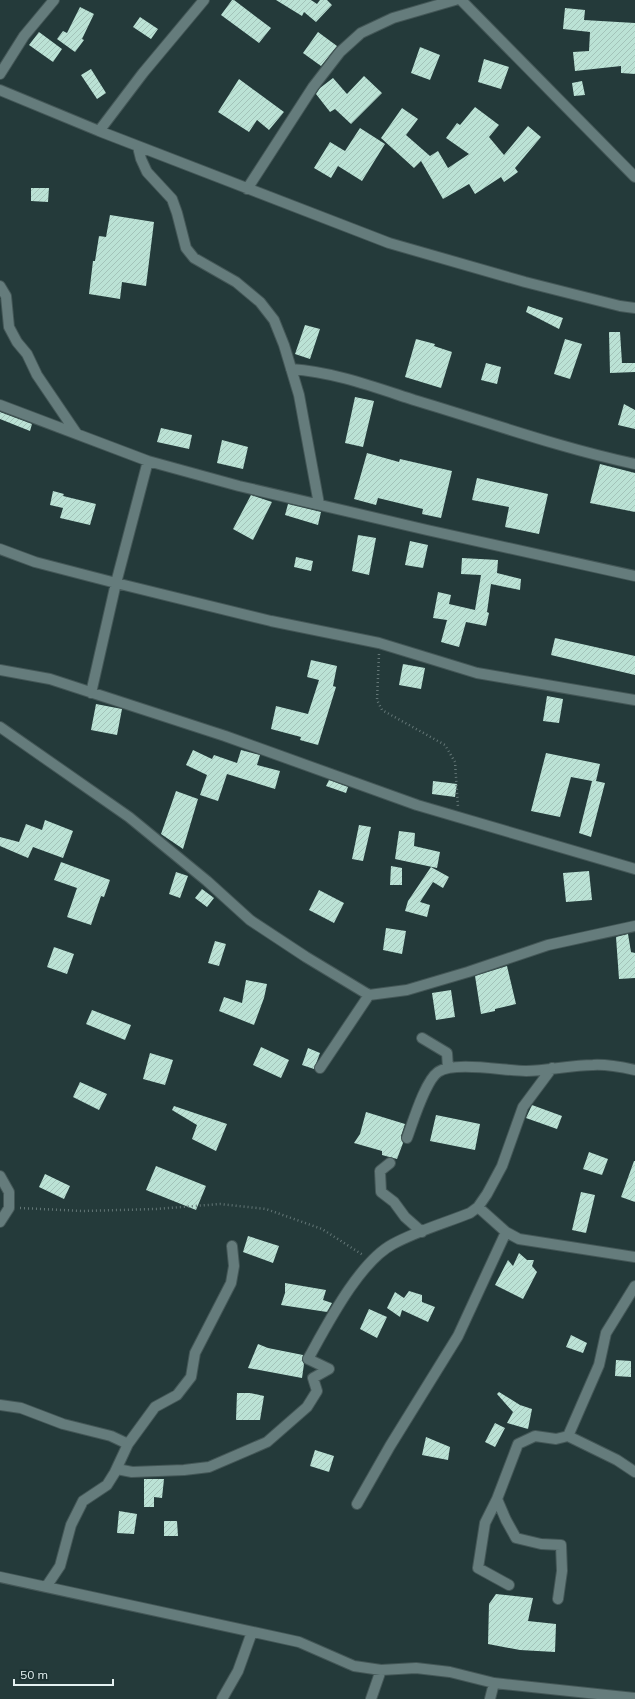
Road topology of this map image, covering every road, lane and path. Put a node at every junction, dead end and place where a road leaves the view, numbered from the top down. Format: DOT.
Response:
graph roads {
  1 [pos="54,0"];
  2 [pos="204,0"];
  3 [pos="455,0"];
  4 [pos="461,0"];
  5 [pos="0,74"];
  6 [pos="0,90"];
  7 [pos="98,131"];
  8 [pos="138,147"];
  9 [pos="635,177"];
  10 [pos="247,189"];
  11 [pos="0,286"];
  12 [pos="635,308"];
  13 [pos="292,369"];
  14 [pos="0,405"];
  15 [pos="77,434"];
  16 [pos="148,461"];
  17 [pos="635,464"];
  18 [pos="319,504"];
  19 [pos="0,549"];
  20 [pos="635,576"];
  21 [pos="116,584"];
  22 [pos="379,643"];
  23 [pos="0,670"];
  24 [pos="91,693"];
  25 [pos="635,700"];
  26 [pos="0,727"];
  27 [pos="458,817"];
  28 [pos="635,869"];
  29 [pos="635,926"];
  30 [pos="369,995"];
  31 [pos="422,1038"];
  32 [pos="320,1068"];
  33 [pos="448,1068"];
  34 [pos="552,1068"];
  35 [pos="635,1070"];
  36 [pos="407,1138"];
  37 [pos="390,1163"];
  38 [pos="0,1176"];
  39 [pos="478,1207"];
  40 [pos="9,1208"];
  41 [pos="0,1222"];
  42 [pos="422,1232"];
  43 [pos="506,1232"];
  44 [pos="232,1246"];
  45 [pos="635,1257"];
  46 [pos="371,1260"];
  47 [pos="635,1286"];
  48 [pos="0,1405"];
  49 [pos="568,1436"];
  50 [pos="128,1444"];
  51 [pos="635,1472"];
  52 [pos="114,1474"];
  53 [pos="497,1499"];
  54 [pos="357,1504"];
  55 [pos="0,1577"];
  56 [pos="508,1585"];
  57 [pos="46,1587"];
  58 [pos="558,1599"];
  59 [pos="252,1632"];
  60 [pos="381,1670"];
  61 [pos="494,1683"];
  62 [pos="635,1698"];
  63 [pos="222,1699"];
  64 [pos="371,1699"];
  65 [pos="490,1699"];
  1 -- 5 [label="street"];
  2 -- 7 [label="street"];
  3 -- 10 [label="street"];
  4 -- 9 [label="street"];
  6 -- 7 [label="street"];
  7 -- 8 [label="street"];
  8 -- 10 [label="street"];
  8 -- 13 [label="street"];
  10 -- 12 [label="street"];
  11 -- 15 [label="street"];
  13 -- 17 [label="street"];
  13 -- 18 [label="street"];
  14 -- 15 [label="street"];
  15 -- 16 [label="street"];
  16 -- 18 [label="street"];
  16 -- 21 [label="street"];
  18 -- 20 [label="street"];
  19 -- 21 [label="street"];
  21 -- 22 [label="street"];
  21 -- 24 [label="street"];
  22 -- 25 [label="street"];
  22 -- 27 [label="path"];
  23 -- 24 [label="street"];
  24 -- 27 [label="street"];
  26 -- 30 [label="street"];
  27 -- 28 [label="street"];
  29 -- 30 [label="street"];
  30 -- 32 [label="street"];
  31 -- 33 [label="street"];
  33 -- 34 [label="street"];
  33 -- 36 [label="street"];
  34 -- 35 [label="street"];
  34 -- 39 [label="street"];
  37 -- 42 [label="street"];
  38 -- 40 [label="street"];
  39 -- 42 [label="street"];
  39 -- 43 [label="street"];
  40 -- 41 [label="street"];
  40 -- 46 [label="path"];
  42 -- 46 [label="street"];
  43 -- 45 [label="street"];
  43 -- 54 [label="street"];
  44 -- 50 [label="street"];
  46 -- 52 [label="street"];
  47 -- 49 [label="street"];
  48 -- 50 [label="street"];
  49 -- 51 [label="street"];
  49 -- 53 [label="street"];
  50 -- 52 [label="street"];
  52 -- 57 [label="street"];
  53 -- 56 [label="street"];
  53 -- 58 [label="street"];
  55 -- 57 [label="street"];
  57 -- 59 [label="street"];
  59 -- 60 [label="street"];
  59 -- 63 [label="street"];
  60 -- 61 [label="street"];
  60 -- 64 [label="street"];
  61 -- 62 [label="street"];
  61 -- 65 [label="street"];
}
